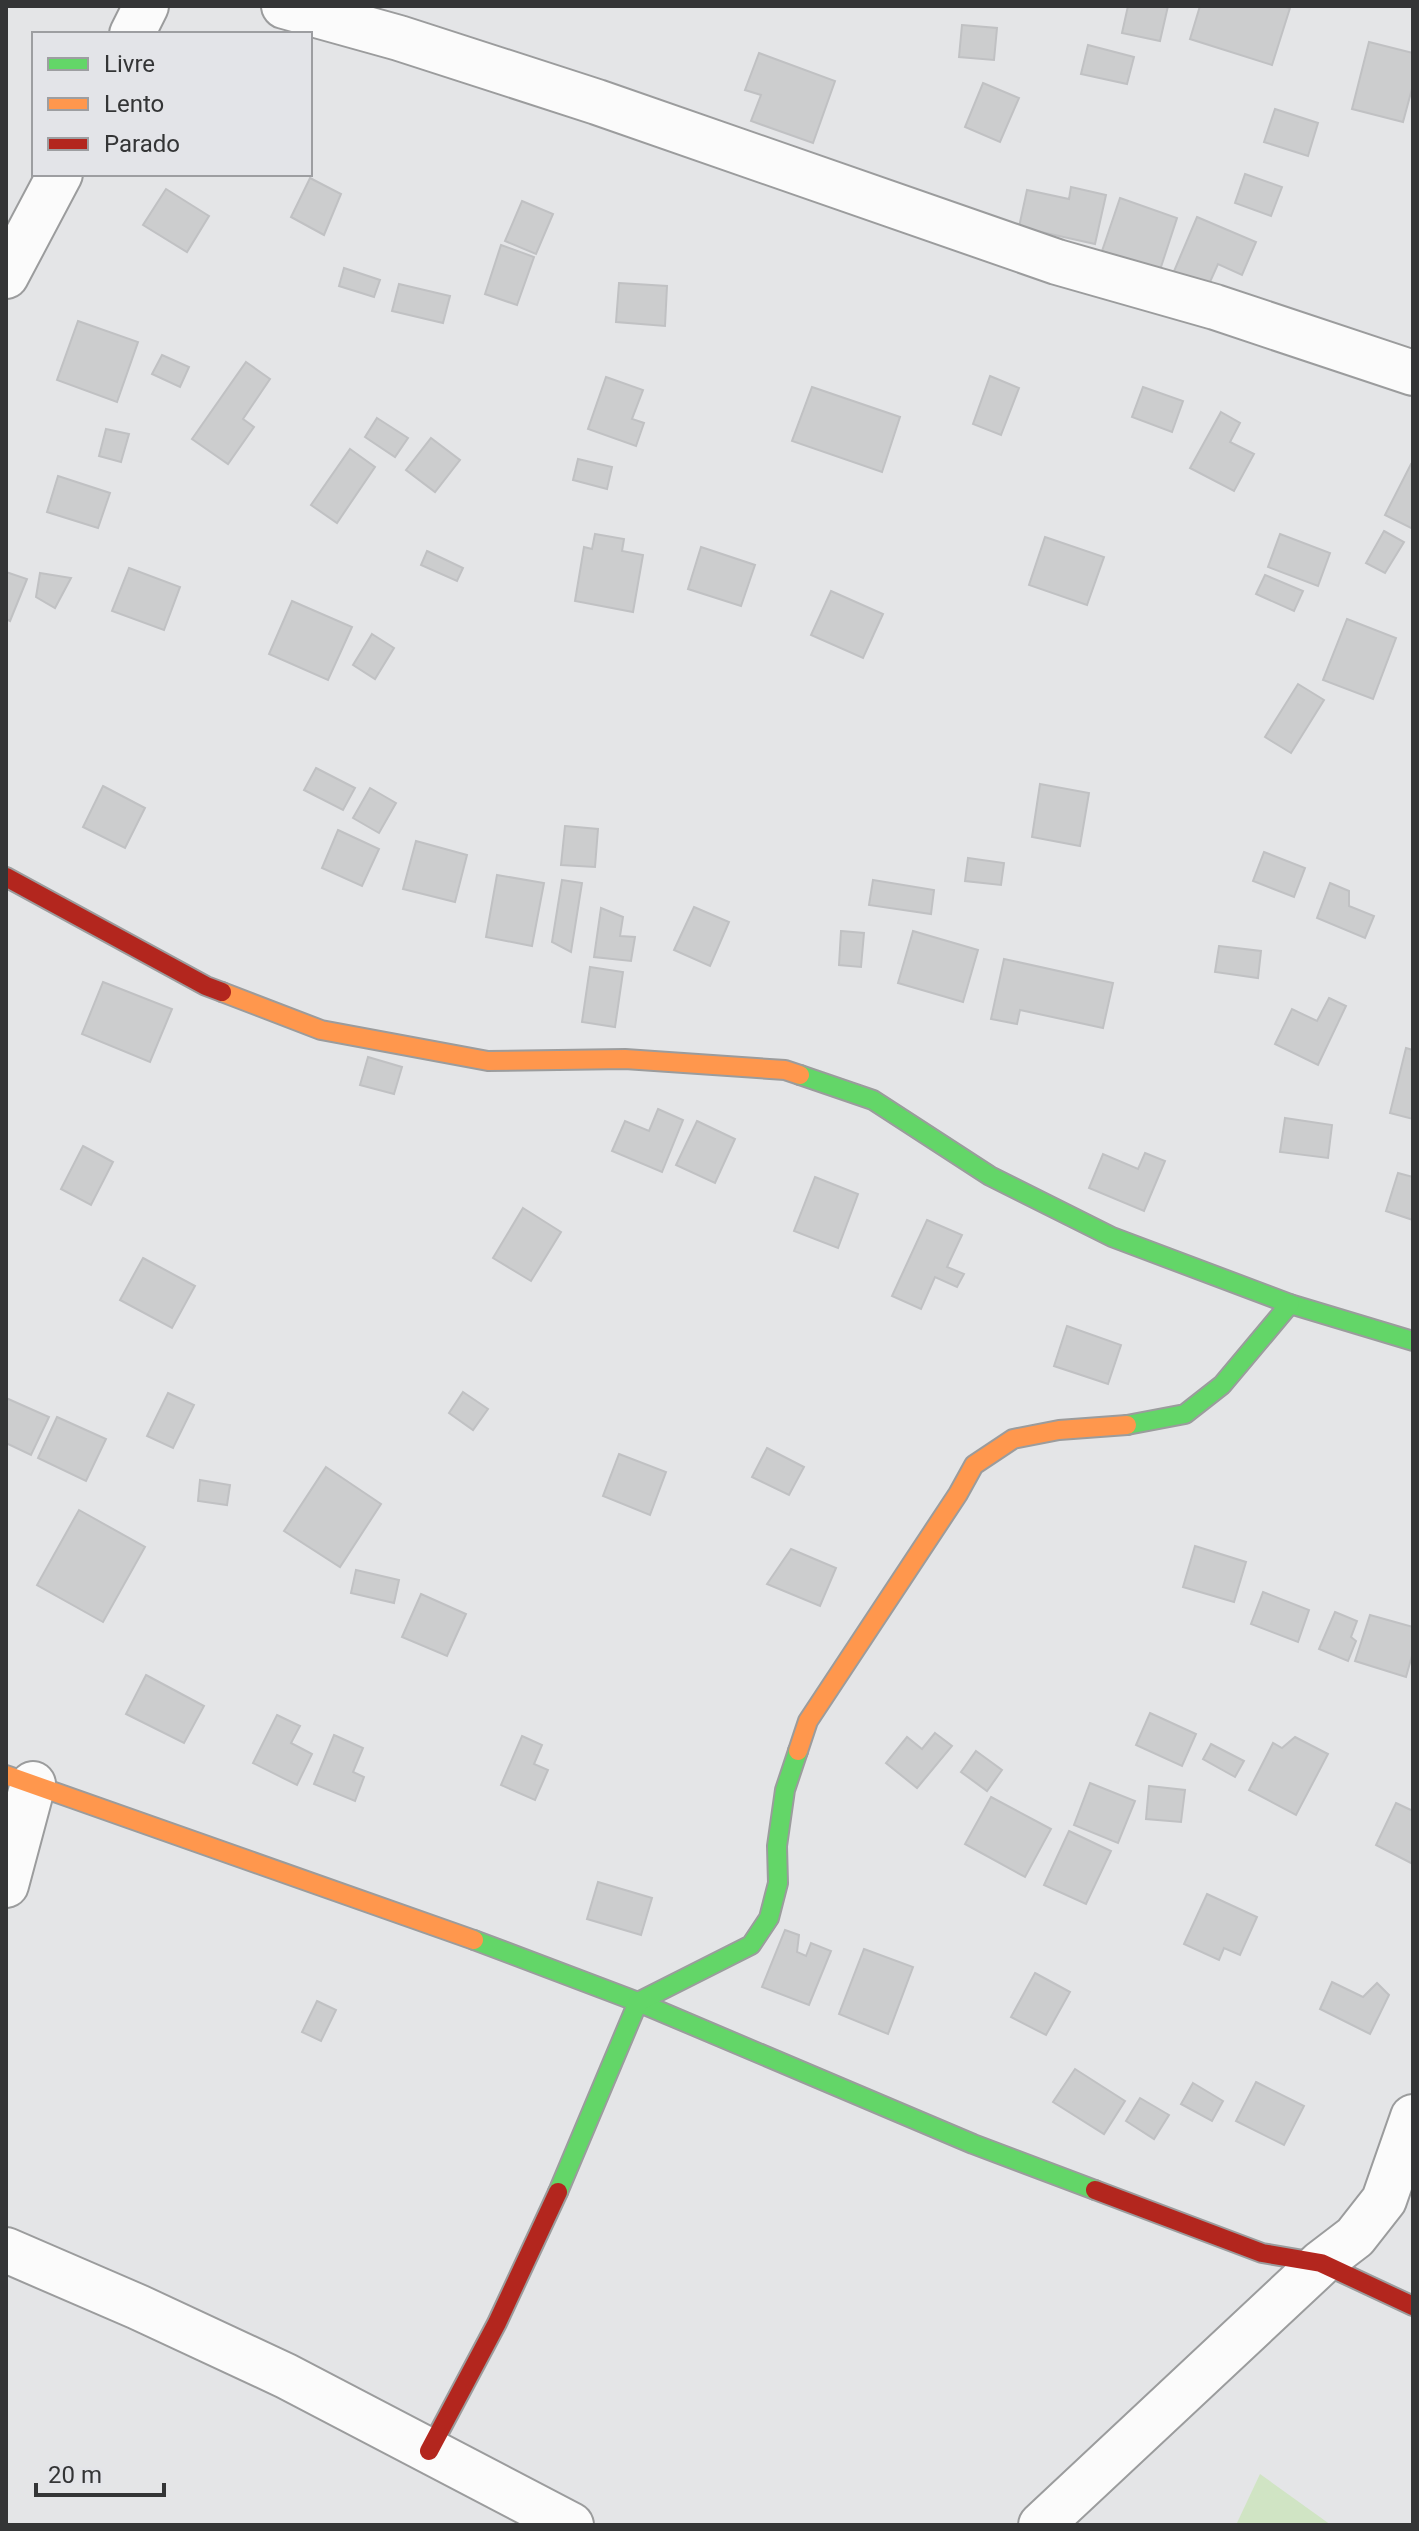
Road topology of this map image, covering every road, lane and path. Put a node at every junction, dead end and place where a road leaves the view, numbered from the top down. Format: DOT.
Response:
graph roads {
  1 [pos="146,6"];
  2 [pos="284,6"];
  3 [pos="133,32"];
  4 [pos="59,176"];
  5 [pos="6,276"];
  6 [pos="1413,373"];
  7 [pos="6,877"];
  8 [pos="1290,1304"];
  9 [pos="1413,1341"];
  10 [pos="20,1779"];
  11 [pos="6,1885"];
  12 [pos="638,2002"];
  13 [pos="1413,2117"];
  14 [pos="6,2250"];
  15 [pos="1321,2263"];
  16 [pos="1413,2306"];
  17 [pos="429,2451"];
  18 [pos="571,2525"];
  19 [pos="1041,2525"];
  1 -- 3 [label="street"];
  2 -- 6 [label="street"];
  4 -- 5 [label="street"];
  7 -- 8 [label="street"];
  8 -- 9 [label="street"];
  8 -- 12 [label="street"];
  10 -- 11 [label="street"];
  10 -- 12 [label="street"];
  12 -- 15 [label="street"];
  12 -- 17 [label="street"];
  13 -- 15 [label="street"];
  14 -- 17 [label="street"];
  15 -- 16 [label="street"];
  15 -- 19 [label="street"];
  17 -- 18 [label="street"];
}
